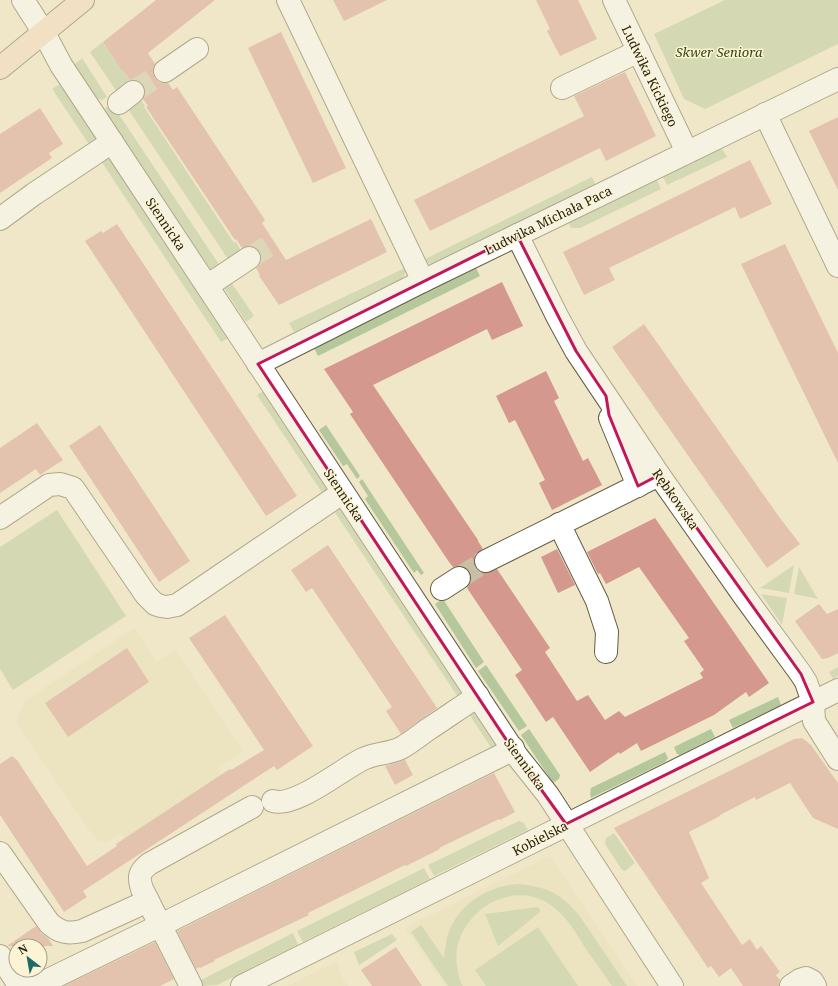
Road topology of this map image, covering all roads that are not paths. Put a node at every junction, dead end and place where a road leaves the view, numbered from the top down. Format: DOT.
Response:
graph roads {
  1 [pos="23,0"];
  2 [pos="83,0"];
  3 [pos="288,0"];
  4 [pos="614,0"];
  5 [pos="44,33"];
  6 [pos="197,49"];
  7 [pos="638,51"];
  8 [pos="0,68"];
  9 [pos="165,71"];
  10 [pos="838,79"];
  11 [pos="562,88"];
  12 [pos="765,114"];
  13 [pos="112,142"];
  14 [pos="687,152"];
  15 [pos="0,219"];
  16 [pos="517,235"];
  17 [pos="249,258"];
  18 [pos="838,266"];
  19 [pos="423,281"];
  20 [pos="207,286"];
  21 [pos="258,364"];
  22 [pos="606,396"];
  23 [pos="659,475"];
  24 [pos="638,486"];
  25 [pos="342,493"];
  26 [pos="0,518"];
  27 [pos="559,524"];
  28 [pos="486,561"];
  29 [pos="606,652"];
  30 [pos="838,690"];
  31 [pos="478,696"];
  32 [pos="813,702"];
  33 [pos="512,748"];
  34 [pos="838,759"];
  35 [pos="273,801"];
  36 [pos="252,807"];
  37 [pos="566,824"];
  38 [pos="0,853"];
  39 [pos="148,901"];
  40 [pos="161,925"];
  41 [pos="0,956"];
  42 [pos="24,986"];
  43 [pos="36,986"];
  44 [pos="191,986"];
  45 [pos="242,986"];
  46 [pos="672,986"];
  47 [pos="791,986"];
  48 [pos="815,986"];
  1 -- 5 [label="street, Siennicka"];
  2 -- 5 [label="street"];
  3 -- 19 [label="street"];
  4 -- 7 [label="street, Ludwika Kickiego"];
  5 -- 8 [label="street"];
  5 -- 13 [label="street, Siennicka"];
  6 -- 9 [label="street"];
  7 -- 11 [label="street"];
  7 -- 14 [label="street, Ludwika Kickiego"];
  10 -- 12 [label="street, Ludwika Michała Paca"];
  12 -- 14 [label="street, Ludwika Michała Paca"];
  12 -- 18 [label="street"];
  13 -- 15 [label="street"];
  13 -- 20 [label="street, Siennicka"];
  14 -- 16 [label="street, Ludwika Michała Paca"];
  16 -- 19 [label="street, Ludwika Michała Paca"];
  16 -- 22 [label="street, Rębkowska"];
  17 -- 20 [label="street"];
  19 -- 21 [label="street, Ludwika Michała Paca"];
  20 -- 21 [label="street, Siennicka"];
  21 -- 25 [label="street, Siennicka"];
  22 -- 23 [label="street, Rębkowska"];
  22 -- 24 [label="street"];
  23 -- 24 [label="street"];
  23 -- 32 [label="street, Rębkowska"];
  24 -- 27 [label="street"];
  25 -- 26 [label="street"];
  25 -- 31 [label="street, Siennicka"];
  27 -- 28 [label="street"];
  27 -- 29 [label="street"];
  30 -- 32 [label="street, Kobielska"];
  31 -- 33 [label="street, Siennicka"];
  31 -- 35 [label="street"];
  32 -- 34 [label="street, Rębkowska"];
  32 -- 37 [label="street, Kobielska"];
  33 -- 37 [label="street, Siennicka"];
  33 -- 40 [label="street"];
  36 -- 39 [label="street"];
  37 -- 45 [label="street, Kobielska"];
  37 -- 46 [label="street, Siennicka"];
  38 -- 39 [label="street"];
  39 -- 40 [label="street"];
  40 -- 43 [label="street"];
  40 -- 44 [label="street"];
  41 -- 42 [label="street"];
  47 -- 48 [label="street"];
}
